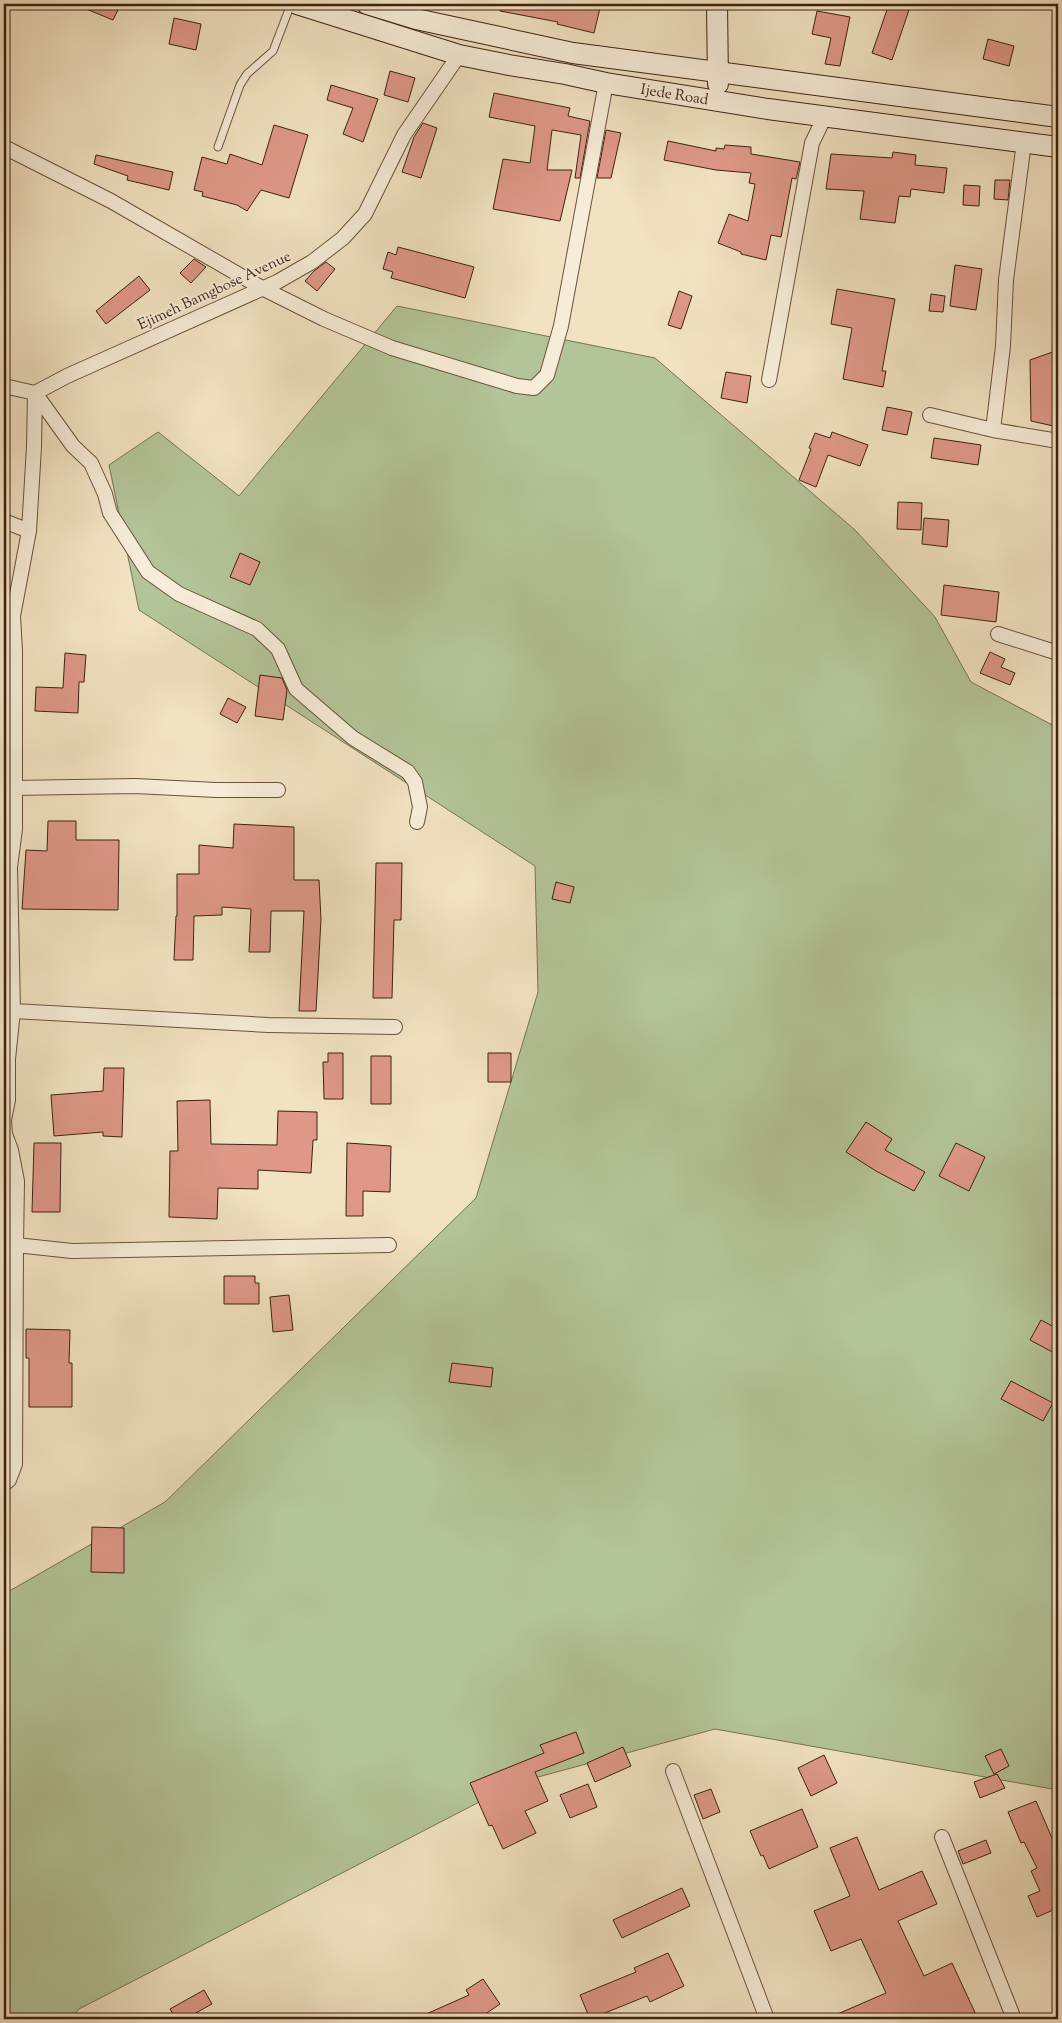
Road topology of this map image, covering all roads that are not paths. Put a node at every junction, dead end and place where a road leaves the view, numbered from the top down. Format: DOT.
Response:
graph roads {
  1 [pos="291,4"];
  2 [pos="297,4"];
  3 [pos="367,4"];
  4 [pos="718,4"];
  5 [pos="418,11"];
  6 [pos="459,55"];
  7 [pos="718,72"];
  8 [pos="606,83"];
  9 [pos="718,101"];
  10 [pos="825,116"];
  11 [pos="1058,116"];
  12 [pos="1024,142"];
  13 [pos="4,147"];
  14 [pos="218,147"];
  15 [pos="1058,147"];
  16 [pos="262,288"];
  17 [pos="769,380"];
  18 [pos="4,386"];
  19 [pos="35,393"];
  20 [pos="930,415"];
  21 [pos="993,430"];
  22 [pos="1058,441"];
  23 [pos="4,521"];
  24 [pos="28,531"];
  25 [pos="8,616"];
  26 [pos="998,634"];
  27 [pos="1058,653"];
  28 [pos="14,788"];
  29 [pos="278,790"];
  30 [pos="417,822"];
  31 [pos="9,829"];
  32 [pos="13,1011"];
  33 [pos="395,1027"];
  34 [pos="6,1059"];
  35 [pos="16,1245"];
  36 [pos="389,1245"];
  37 [pos="10,1283"];
  38 [pos="4,1484"];
  39 [pos="673,1771"];
  40 [pos="942,1837"];
  41 [pos="767,2019"];
  42 [pos="1014,2019"];
  1 -- 14 [label="lane"];
  2 -- 6 [label="main road, Ijede Road"];
  3 -- 5 [label="main road, Ijede Road"];
  4 -- 7 [label="main road"];
  5 -- 7 [label="main road, Ijede Road"];
  6 -- 8 [label="main road, Ijede Road"];
  6 -- 16 [label="street, Ejimeh Bamgbose Avenue"];
  7 -- 9 [label="main road"];
  7 -- 11 [label="main road, Ijede Road"];
  8 -- 9 [label="main road, Ijede Road"];
  8 -- 16 [label="street"];
  9 -- 10 [label="main road, Ijede Road"];
  10 -- 12 [label="main road, Ijede Road"];
  10 -- 17 [label="street"];
  12 -- 15 [label="main road, Ijede Road"];
  12 -- 21 [label="street"];
  13 -- 16 [label="street"];
  16 -- 19 [label="street, Ejimeh Bamgbose Avenue"];
  18 -- 19 [label="street"];
  19 -- 24 [label="street"];
  19 -- 30 [label="street"];
  20 -- 21 [label="street"];
  21 -- 22 [label="street"];
  23 -- 24 [label="street"];
  24 -- 25 [label="street"];
  25 -- 28 [label="street"];
  26 -- 27 [label="street"];
  28 -- 29 [label="street"];
  28 -- 31 [label="street"];
  31 -- 32 [label="street"];
  32 -- 33 [label="street"];
  32 -- 34 [label="street"];
  34 -- 35 [label="street"];
  35 -- 36 [label="street"];
  35 -- 37 [label="street"];
  37 -- 38 [label="street"];
  39 -- 41 [label="street"];
  40 -- 42 [label="street"];
}
